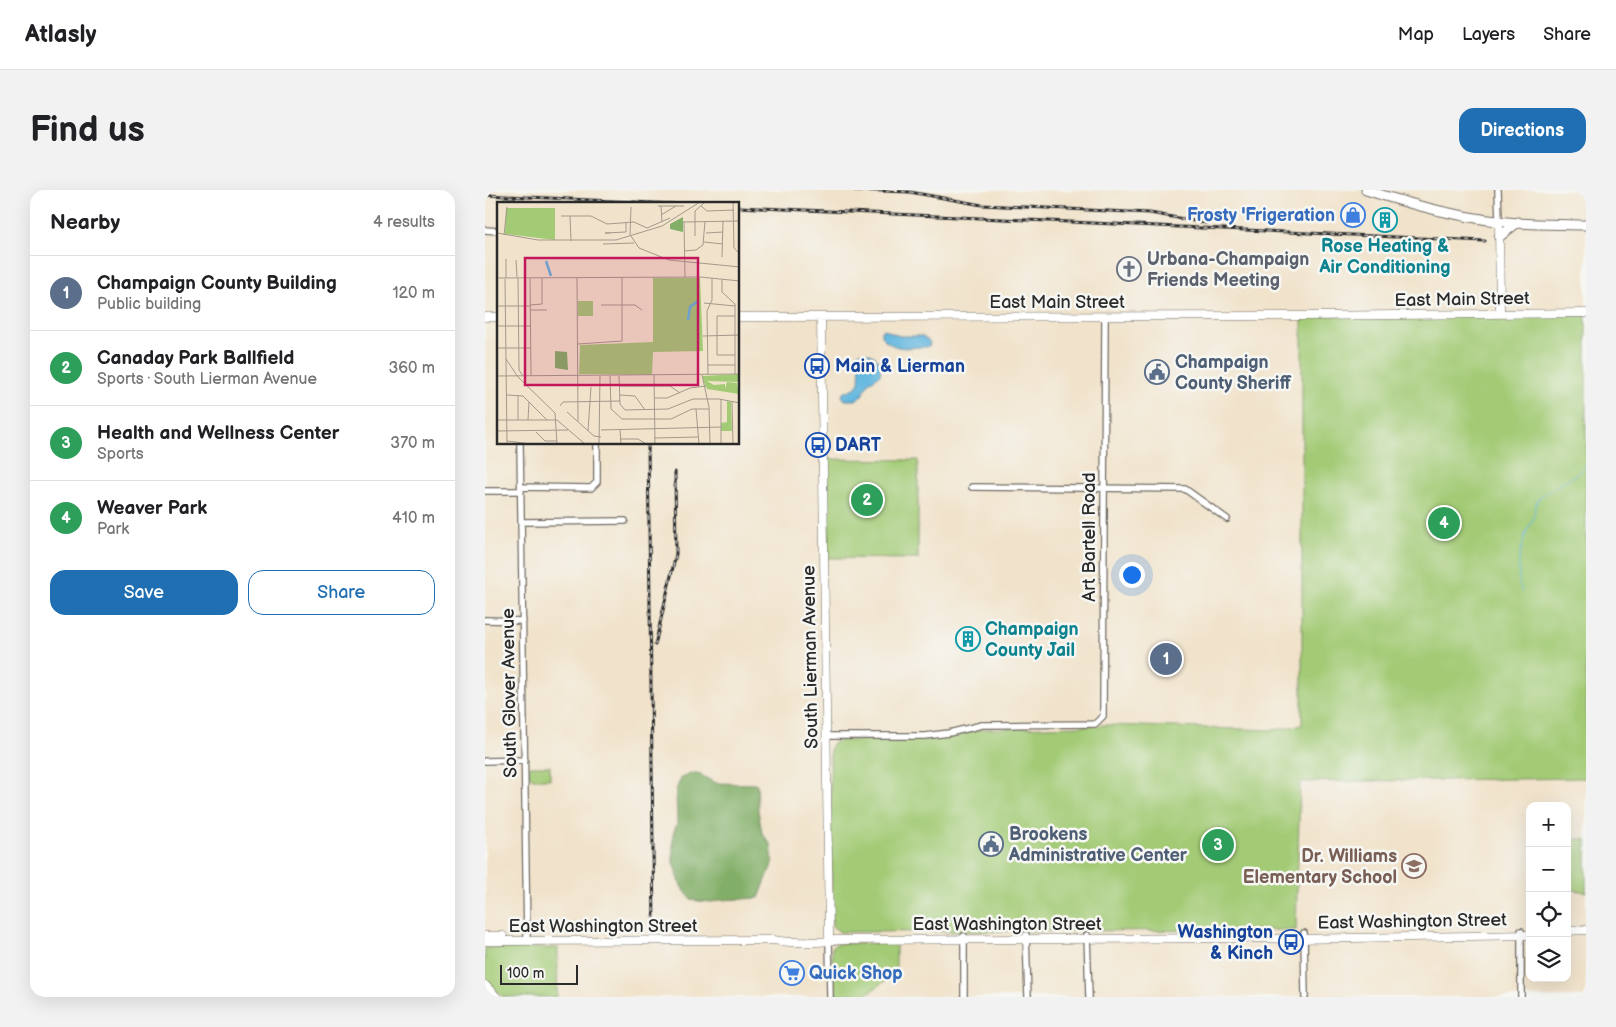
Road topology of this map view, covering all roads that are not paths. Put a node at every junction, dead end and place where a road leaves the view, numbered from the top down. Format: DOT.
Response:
graph roads {
  1 [pos="1366,190"];
  2 [pos="1498,190"];
  3 [pos="1499,221"];
  4 [pos="1518,222"];
  5 [pos="1586,226"];
  6 [pos="1499,237"];
  7 [pos="1586,313"];
  8 [pos="1500,314"];
  9 [pos="740,317"];
  10 [pos="821,317"];
  11 [pos="1105,317"];
  12 [pos="520,445"];
  13 [pos="597,445"];
  14 [pos="972,487"];
  15 [pos="1105,488"];
  16 [pos="521,489"];
  17 [pos="485,491"];
  18 [pos="1227,519"];
  19 [pos="521,522"];
  20 [pos="625,522"];
  21 [pos="485,620"];
  22 [pos="523,620"];
  23 [pos="826,736"];
  24 [pos="525,760"];
  25 [pos="485,761"];
  26 [pos="1571,930"];
  27 [pos="1586,930"];
  28 [pos="1521,933"];
  29 [pos="1526,933"];
  30 [pos="1571,934"];
  31 [pos="1586,934"];
  32 [pos="485,936"];
  33 [pos="1304,936"];
  34 [pos="963,937"];
  35 [pos="1026,937"];
  36 [pos="1087,937"];
  37 [pos="829,938"];
  38 [pos="527,939"];
  39 [pos="485,941"];
  40 [pos="485,985"];
  41 [pos="497,997"];
  42 [pos="830,997"];
  43 [pos="965,997"];
  44 [pos="1028,997"];
  45 [pos="1089,997"];
  46 [pos="1305,997"];
  47 [pos="1521,997"];
  1 -- 3 [label="main road"];
  2 -- 3 [label="street"];
  3 -- 4 [label="main road"];
  3 -- 6 [label="main road"];
  4 -- 5 [label="main road"];
  4 -- 6 [label="main road"];
  6 -- 8 [label="main road"];
  7 -- 8 [label="main road, East Main Street"];
  8 -- 11 [label="main road, East Main Street"];
  9 -- 10 [label="main road, East Main Street"];
  10 -- 11 [label="main road, East Main Street"];
  10 -- 23 [label="main road, South Lierman Avenue"];
  11 -- 15 [label="street, Art Bartell Road"];
  12 -- 16 [label="street, South Glover Avenue"];
  13 -- 16 [label="street"];
  14 -- 15 [label="street"];
  15 -- 18 [label="street"];
  15 -- 23 [label="street, Art Bartell Road"];
  16 -- 17 [label="street"];
  16 -- 19 [label="street, South Glover Avenue"];
  19 -- 20 [label="street"];
  19 -- 22 [label="street, South Glover Avenue"];
  21 -- 22 [label="street"];
  22 -- 24 [label="street, South Glover Avenue"];
  23 -- 37 [label="main road, South Lierman Avenue"];
  24 -- 25 [label="street"];
  24 -- 38 [label="street, South Glover Avenue"];
  26 -- 27 [label="main road"];
  28 -- 29 [label="main road, East Washington Street"];
  28 -- 33 [label="main road, East Washington Street"];
  28 -- 47 [label="street"];
  30 -- 31 [label="main road"];
  32 -- 38 [label="main road, East Washington Street"];
  33 -- 36 [label="main road, East Washington Street"];
  33 -- 46 [label="street"];
  34 -- 35 [label="main road, East Washington Street"];
  34 -- 37 [label="main road, East Washington Street"];
  34 -- 43 [label="street"];
  35 -- 36 [label="main road, East Washington Street"];
  35 -- 44 [label="street"];
  36 -- 45 [label="street"];
  37 -- 38 [label="main road, East Washington Street"];
  37 -- 42 [label="street, South Lierman Avenue"];
  38 -- 39 [label="main road, East Washington Street"];
  40 -- 41 [label="main road"];
}
